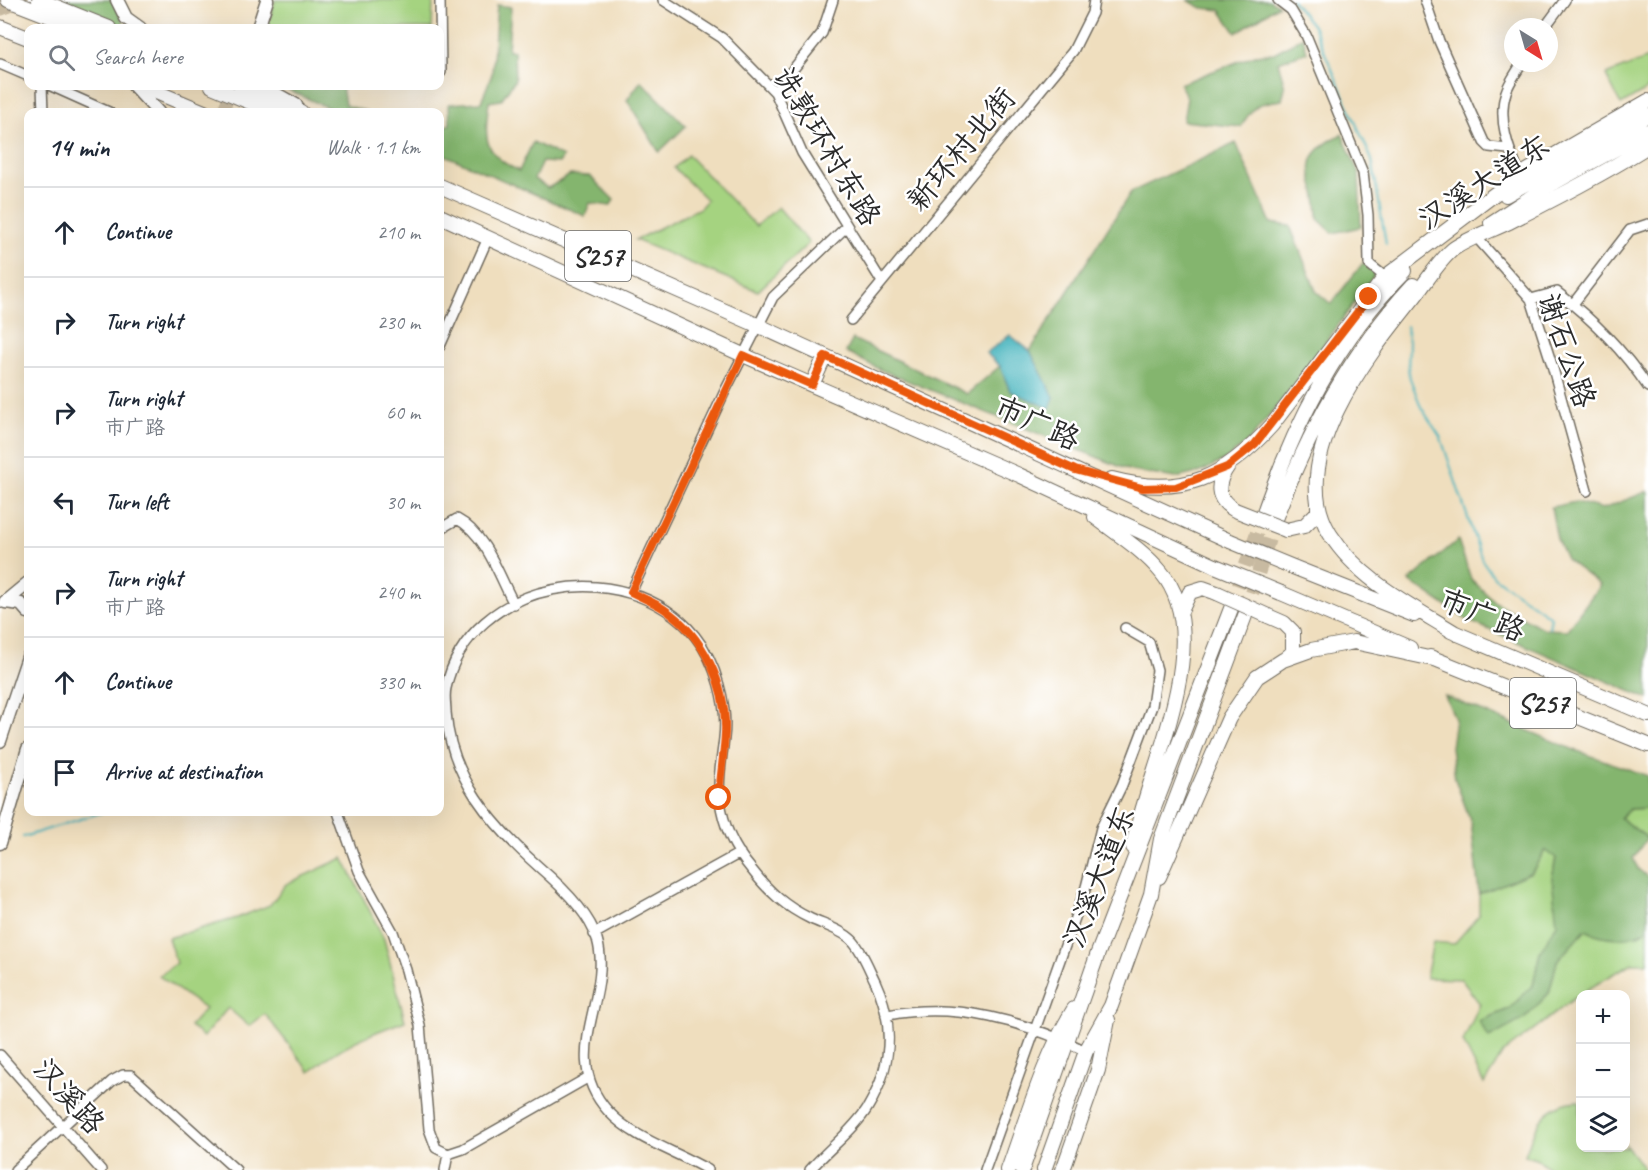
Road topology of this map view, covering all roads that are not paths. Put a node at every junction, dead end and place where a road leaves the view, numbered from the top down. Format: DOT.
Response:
graph roads {
  1 [pos="8,0"];
  2 [pos="39,0"];
  3 [pos="117,0"];
  4 [pos="267,0"];
  5 [pos="440,0"];
  6 [pos="663,0"];
  7 [pos="833,0"];
  8 [pos="1094,0"];
  9 [pos="1278,0"];
  10 [pos="1425,0"];
  11 [pos="1565,0"];
  12 [pos="1552,18"];
  13 [pos="70,24"];
  14 [pos="99,24"];
  15 [pos="134,24"];
  16 [pos="259,24"];
  17 [pos="440,24"];
  18 [pos="0,27"];
  19 [pos="24,36"];
  20 [pos="0,64"];
  21 [pos="1517,72"];
  22 [pos="24,74"];
  23 [pos="42,90"];
  24 [pos="60,90"];
  25 [pos="138,90"];
  26 [pos="152,90"];
  27 [pos="221,90"];
  28 [pos="250,90"];
  29 [pos="269,90"];
  30 [pos="775,92"];
  31 [pos="1648,101"];
  32 [pos="43,108"];
  33 [pos="100,108"];
  34 [pos="154,108"];
  35 [pos="194,108"];
  36 [pos="264,108"];
  37 [pos="292,108"];
  38 [pos="300,108"];
  39 [pos="1648,115"];
  40 [pos="1648,131"];
  41 [pos="1648,146"];
  42 [pos="1508,149"];
  43 [pos="1598,151"];
  44 [pos="1520,175"];
  45 [pos="444,188"];
  46 [pos="444,218"];
  47 [pos="1648,224"];
  48 [pos="846,227"];
  49 [pos="1442,237"];
  50 [pos="488,238"];
  51 [pos="1477,238"];
  52 [pos="1453,250"];
  53 [pos="1385,278"];
  54 [pos="882,282"];
  55 [pos="1531,299"];
  56 [pos="1573,304"];
  57 [pos="851,320"];
  58 [pos="757,326"];
  59 [pos="444,337"];
  60 [pos="743,355"];
  61 [pos="825,356"];
  62 [pos="812,385"];
  63 [pos="1648,387"];
  64 [pos="1228,466"];
  65 [pos="1075,470"];
  66 [pos="1587,491"];
  67 [pos="1318,497"];
  68 [pos="1074,500"];
  69 [pos="444,527"];
  70 [pos="24,587"];
  71 [pos="631,592"];
  72 [pos="3,604"];
  73 [pos="514,604"];
  74 [pos="1232,606"];
  75 [pos="24,607"];
  76 [pos="1181,611"];
  77 [pos="1246,613"];
  78 [pos="1125,628"];
  79 [pos="1457,634"];
  80 [pos="1283,660"];
  81 [pos="1438,660"];
  82 [pos="24,669"];
  83 [pos="1648,715"];
  84 [pos="0,741"];
  85 [pos="1648,745"];
  86 [pos="24,762"];
  87 [pos="339,816"];
  88 [pos="0,843"];
  89 [pos="740,853"];
  90 [pos="1128,878"];
  91 [pos="1151,894"];
  92 [pos="594,933"];
  93 [pos="1111,1006"];
  94 [pos="888,1015"];
  95 [pos="1036,1029"];
  96 [pos="1063,1040"];
  97 [pos="1086,1051"];
  98 [pos="0,1055"];
  99 [pos="589,1077"];
  100 [pos="1042,1117"];
  101 [pos="1060,1123"];
  102 [pos="64,1126"];
  103 [pos="448,1154"];
  104 [pos="15,1170"];
  105 [pos="101,1170"];
  106 [pos="236,1170"];
  107 [pos="445,1170"];
  108 [pos="708,1170"];
  109 [pos="810,1170"];
  110 [pos="985,1170"];
  111 [pos="1008,1170"];
  112 [pos="1022,1170"];
  113 [pos="1044,1170"];
  114 [pos="1063,1170"];
  1 -- 13 [label="main road"];
  2 -- 14 [label="main road"];
  3 -- 15 [label="street"];
  4 -- 16 [label="street"];
  5 -- 17 [label="street"];
  6 -- 30 [label="street, 诜敦环村东路"];
  7 -- 30 [label="street"];
  8 -- 54 [label="street, 新环村北街"];
  9 -- 53 [label="street"];
  10 -- 42 [label="street"];
  11 -- 12 [label="street"];
  18 -- 19 [label="main road"];
  20 -- 22 [label="street"];
  21 -- 42 [label="street"];
  23 -- 32 [label="street"];
  24 -- 33 [label="street"];
  25 -- 34 [label="street"];
  26 -- 35 [label="main road"];
  27 -- 36 [label="main road"];
  28 -- 37 [label="main road"];
  29 -- 38 [label="street"];
  30 -- 48 [label="street, 诜敦环村东路"];
  31 -- 44 [label="main road"];
  39 -- 43 [label="main road"];
  40 -- 43 [label="main road"];
  41 -- 51 [label="main road"];
  42 -- 44 [label="street"];
  43 -- 49 [label="main road, 汉溪大道东"];
  43 -- 52 [label="main road, 汉溪大道东"];
  44 -- 49 [label="main road"];
  45 -- 58 [label="main road, 市广路 / S257"];
  46 -- 50 [label="main road, 市广路 / S257"];
  47 -- 56 [label="street"];
  48 -- 54 [label="street, 诜敦环村东路"];
  48 -- 58 [label="street"];
  49 -- 52 [label="main road, 汉溪大道东"];
  49 -- 53 [label="main road"];
  50 -- 59 [label="street"];
  50 -- 60 [label="main road, 市广路 / S257"];
  51 -- 52 [label="main road"];
  51 -- 55 [label="street, 谢石公路"];
  52 -- 67 [label="main road"];
  53 -- 64 [label="main road"];
  54 -- 57 [label="street, 新环村北街"];
  55 -- 56 [label="street"];
  55 -- 66 [label="street, 谢石公路"];
  56 -- 63 [label="street"];
  58 -- 60 [label="street"];
  58 -- 61 [label="main road, 市广路 / S257"];
  60 -- 62 [label="main road, 市广路 / S257"];
  60 -- 71 [label="street"];
  61 -- 62 [label="main road"];
  61 -- 65 [label="main road, 市广路 / S257"];
  62 -- 68 [label="main road, 市广路 / S257"];
  64 -- 65 [label="main road"];
  64 -- 67 [label="main road, bridge"];
  65 -- 79 [label="main road, 市广路 / S257, bridge"];
  67 -- 79 [label="main road"];
  68 -- 76 [label="main road"];
  68 -- 81 [label="main road, 市广路 / S257, bridge"];
  69 -- 73 [label="street"];
  70 -- 72 [label="street"];
  71 -- 73 [label="street"];
  71 -- 89 [label="street"];
  72 -- 75 [label="street"];
  73 -- 92 [label="street"];
  74 -- 90 [label="main road, 汉溪大道东"];
  76 -- 80 [label="main road, bridge"];
  76 -- 90 [label="main road"];
  77 -- 91 [label="main road, 汉溪大道东"];
  78 -- 95 [label="street"];
  79 -- 83 [label="main road, 市广路 / S257"];
  80 -- 81 [label="main road"];
  80 -- 91 [label="main road"];
  81 -- 85 [label="main road, 市广路 / S257"];
  82 -- 84 [label="street"];
  86 -- 88 [label="street"];
  87 -- 103 [label="street"];
  89 -- 92 [label="street"];
  89 -- 94 [label="street"];
  90 -- 96 [label="main road, 汉溪大道东"];
  91 -- 93 [label="main road, 汉溪大道东"];
  92 -- 99 [label="street"];
  93 -- 97 [label="main road, 汉溪大道东"];
  93 -- 114 [label="main road"];
  94 -- 95 [label="street"];
  94 -- 109 [label="street"];
  95 -- 96 [label="street"];
  95 -- 110 [label="street"];
  96 -- 97 [label="street"];
  96 -- 100 [label="main road"];
  96 -- 111 [label="main road"];
  97 -- 101 [label="main road, 汉溪大道东"];
  98 -- 102 [label="street, 汉溪路"];
  99 -- 103 [label="street"];
  99 -- 108 [label="street"];
  100 -- 101 [label="main road"];
  100 -- 112 [label="main road"];
  101 -- 113 [label="main road, 汉溪大道东"];
  102 -- 104 [label="street"];
  102 -- 105 [label="street, 汉溪路"];
  102 -- 106 [label="street"];
  103 -- 107 [label="street"];
}
